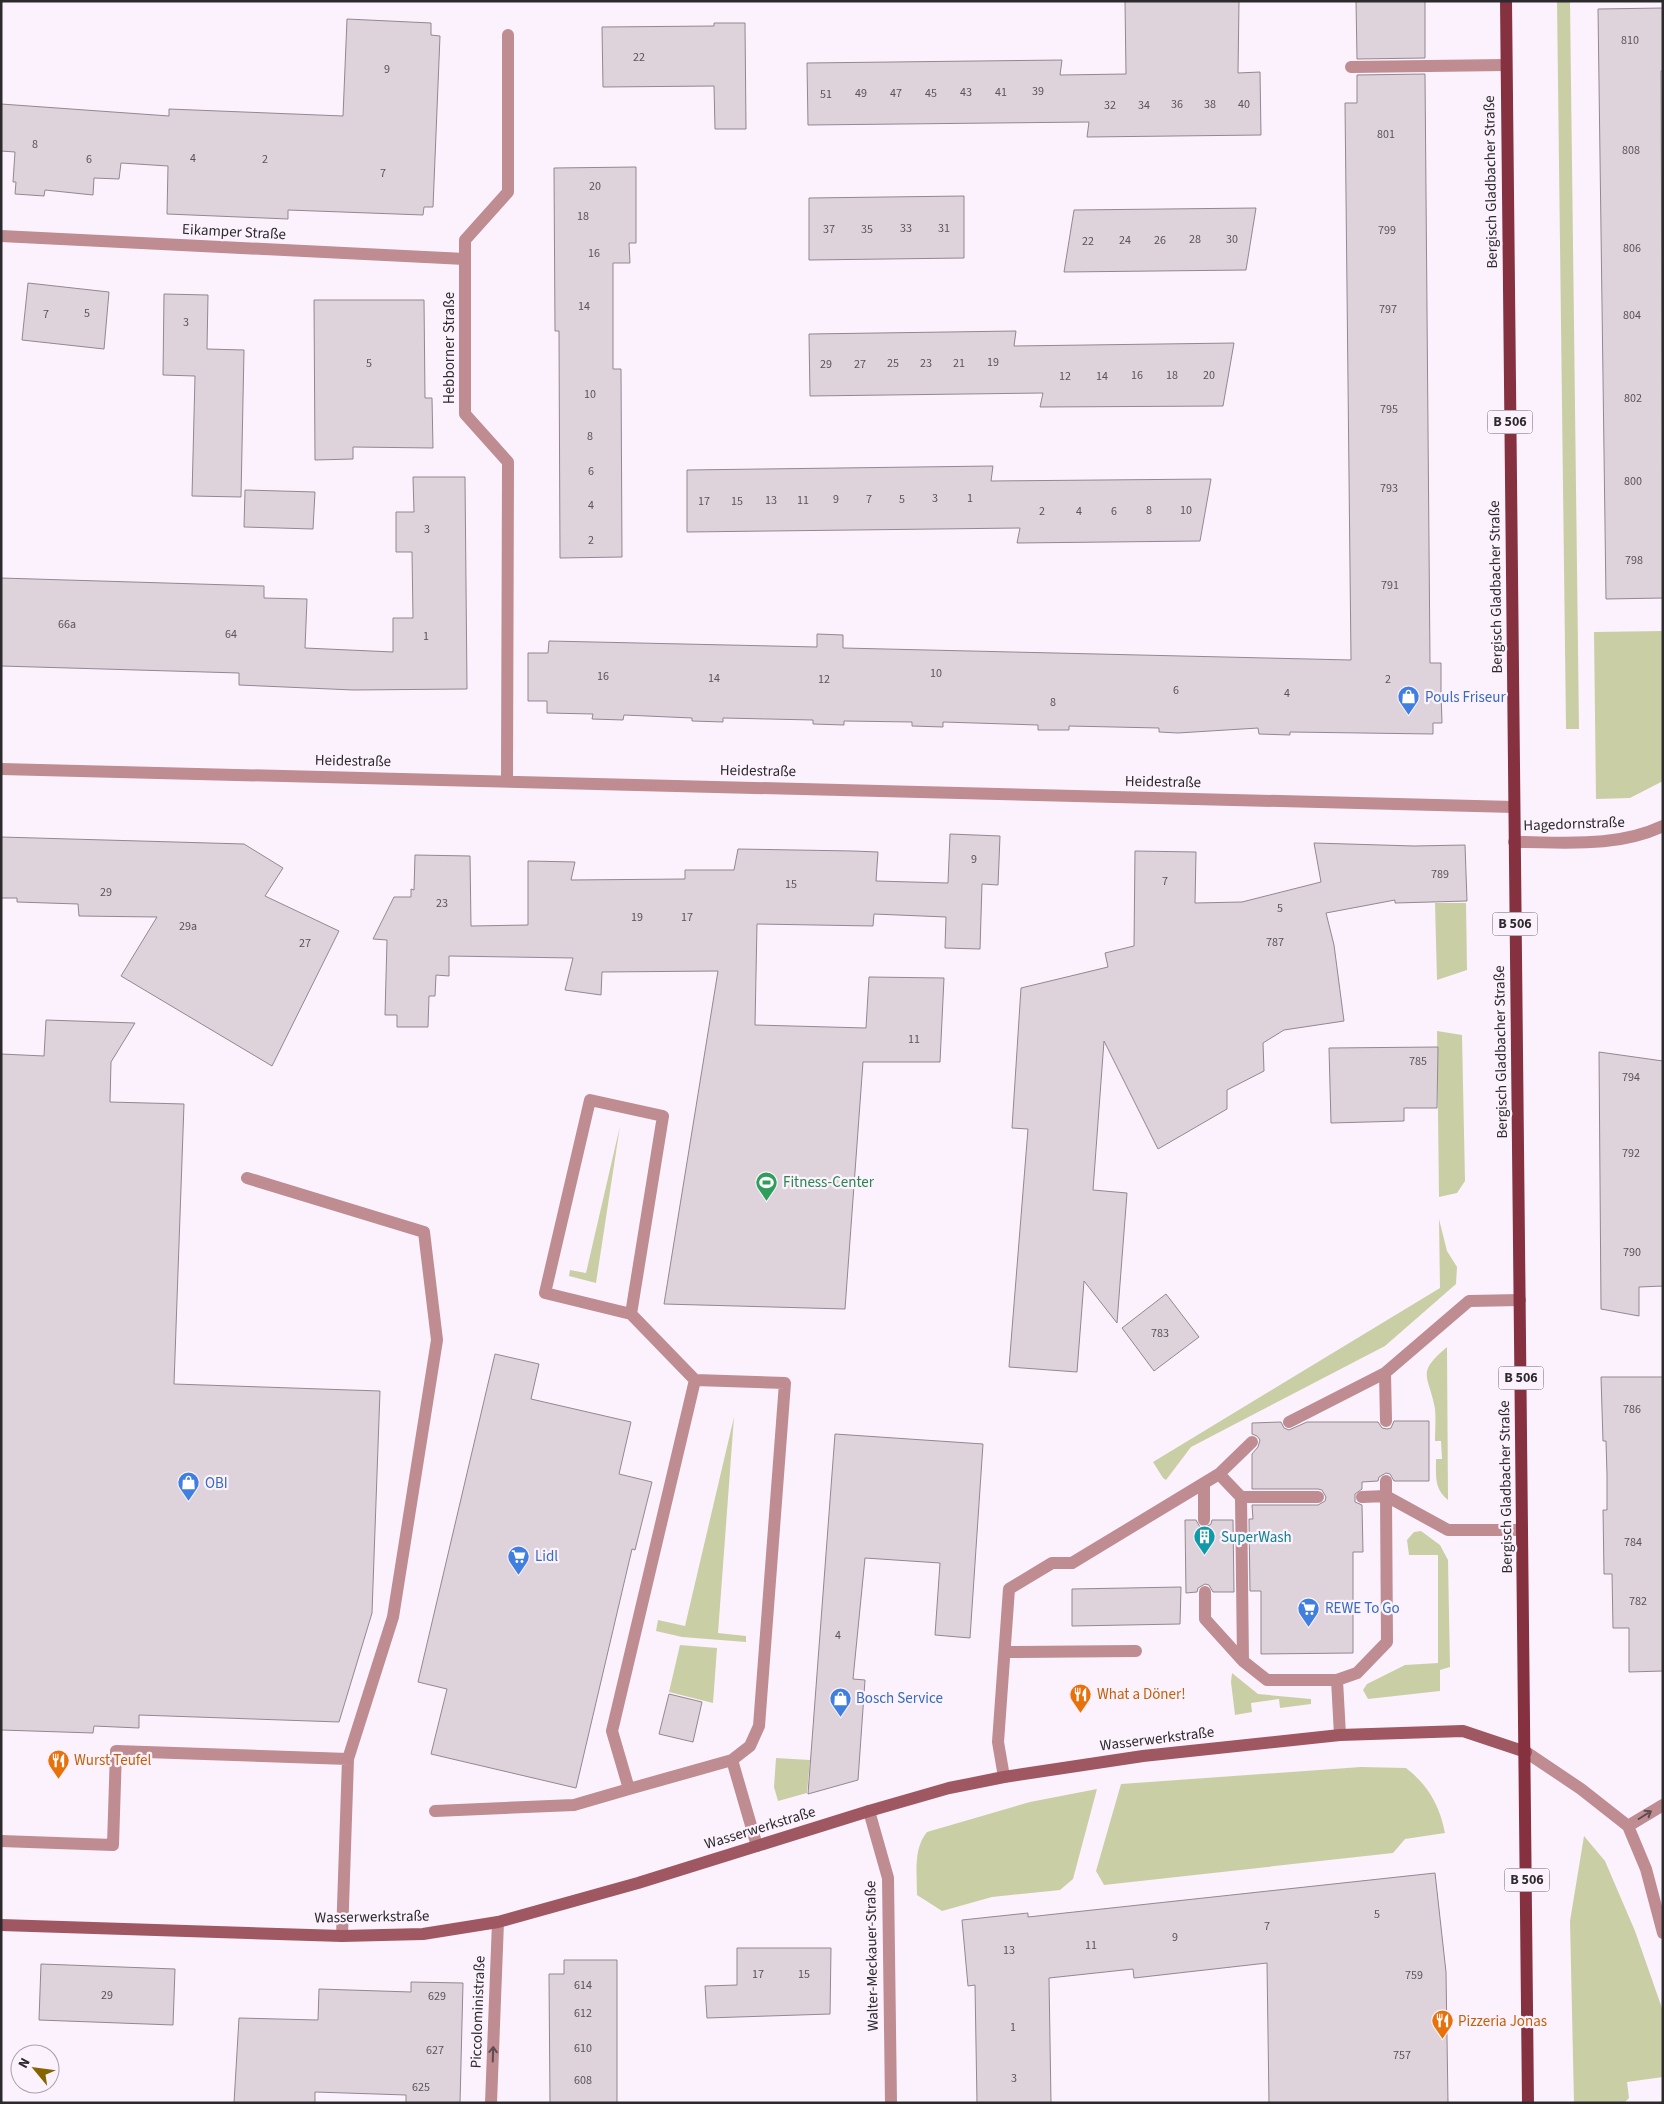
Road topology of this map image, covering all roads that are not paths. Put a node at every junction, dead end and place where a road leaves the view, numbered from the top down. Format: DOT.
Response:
graph roads {
  1 [pos="1506,1"];
  2 [pos="508,35"];
  3 [pos="1506,65"];
  4 [pos="1351,67"];
  5 [pos="1,236"];
  6 [pos="465,259"];
  7 [pos="1,769"];
  8 [pos="507,781"];
  9 [pos="1514,807"];
  10 [pos="1663,826"];
  11 [pos="1514,842"];
  12 [pos="248,1178"];
  13 [pos="1520,1300"];
  14 [pos="631,1314"];
  15 [pos="1385,1373"];
  16 [pos="695,1380"];
  17 [pos="1289,1422"];
  18 [pos="1386,1422"];
  19 [pos="1252,1442"];
  20 [pos="1219,1474"];
  21 [pos="1386,1481"];
  22 [pos="1204,1483"];
  23 [pos="1386,1496"];
  24 [pos="1318,1497"];
  25 [pos="1362,1497"];
  26 [pos="1241,1498"];
  27 [pos="1204,1520"];
  28 [pos="1522,1530"];
  29 [pos="1205,1592"];
  30 [pos="1136,1651"];
  31 [pos="1005,1652"];
  32 [pos="1243,1661"];
  33 [pos="1337,1680"];
  34 [pos="1340,1735"];
  35 [pos="1526,1752"];
  36 [pos="348,1759"];
  37 [pos="732,1760"];
  38 [pos="1004,1777"];
  39 [pos="629,1790"];
  40 [pos="1663,1804"];
  41 [pos="435,1810"];
  42 [pos="869,1811"];
  43 [pos="1628,1826"];
  44 [pos="1,1841"];
  45 [pos="757,1846"];
  46 [pos="498,1922"];
  47 [pos="1,1925"];
  48 [pos="1663,1933"];
  49 [pos="342,1936"];
  50 [pos="491,2103"];
  51 [pos="891,2103"];
  52 [pos="1528,2103"];
  1 -- 3 [label="main road, Bergisch Gladbacher Straße / B 506"];
  2 -- 6 [label="street, Hebborner Straße"];
  3 -- 4 [label="street"];
  3 -- 9 [label="main road, Bergisch Gladbacher Straße / B 506"];
  5 -- 6 [label="street, Eikamper Straße"];
  6 -- 8 [label="street, Hebborner Straße"];
  7 -- 8 [label="street, Heidestraße"];
  8 -- 9 [label="street, Heidestraße"];
  9 -- 11 [label="main road, Bergisch Gladbacher Straße / B 506"];
  10 -- 11 [label="street, Hagedornstraße"];
  11 -- 13 [label="main road, Bergisch Gladbacher Straße / B 506"];
  12 -- 36 [label="street"];
  13 -- 15 [label="street"];
  13 -- 28 [label="main road, Bergisch Gladbacher Straße / B 506"];
  14 -- 14 [label="street"];
  14 -- 16 [label="street"];
  15 -- 17 [label="street"];
  15 -- 18 [label="street"];
  16 -- 37 [label="street"];
  16 -- 39 [label="street"];
  19 -- 20 [label="street"];
  20 -- 22 [label="street"];
  20 -- 26 [label="street"];
  21 -- 23 [label="street"];
  22 -- 27 [label="street"];
  22 -- 31 [label="street"];
  23 -- 25 [label="street"];
  23 -- 28 [label="street"];
  23 -- 33 [label="street"];
  24 -- 26 [label="street"];
  26 -- 32 [label="street"];
  28 -- 35 [label="main road, Bergisch Gladbacher Straße / B 506"];
  29 -- 32 [label="street"];
  30 -- 31 [label="street"];
  31 -- 38 [label="street"];
  32 -- 33 [label="street"];
  33 -- 34 [label="street"];
  34 -- 35 [label="main road, Wasserwerkstraße"];
  34 -- 38 [label="main road, Wasserwerkstraße"];
  35 -- 43 [label="street"];
  35 -- 52 [label="main road, Bergisch Gladbacher Straße / B 506"];
  36 -- 44 [label="street"];
  36 -- 49 [label="street"];
  37 -- 39 [label="street"];
  37 -- 45 [label="street"];
  38 -- 42 [label="main road, Wasserwerkstraße"];
  39 -- 41 [label="street"];
  43 -- 40 [label="street, one-way"];
  42 -- 45 [label="main road, Wasserwerkstraße"];
  42 -- 51 [label="street, Walter-Meckauer-Straße"];
  43 -- 48 [label="street"];
  45 -- 46 [label="main road, Wasserwerkstraße"];
  46 -- 49 [label="main road, Wasserwerkstraße"];
  50 -- 46 [label="street, Piccoloministraße, one-way"];
  47 -- 49 [label="main road, Wasserwerkstraße"];
}
